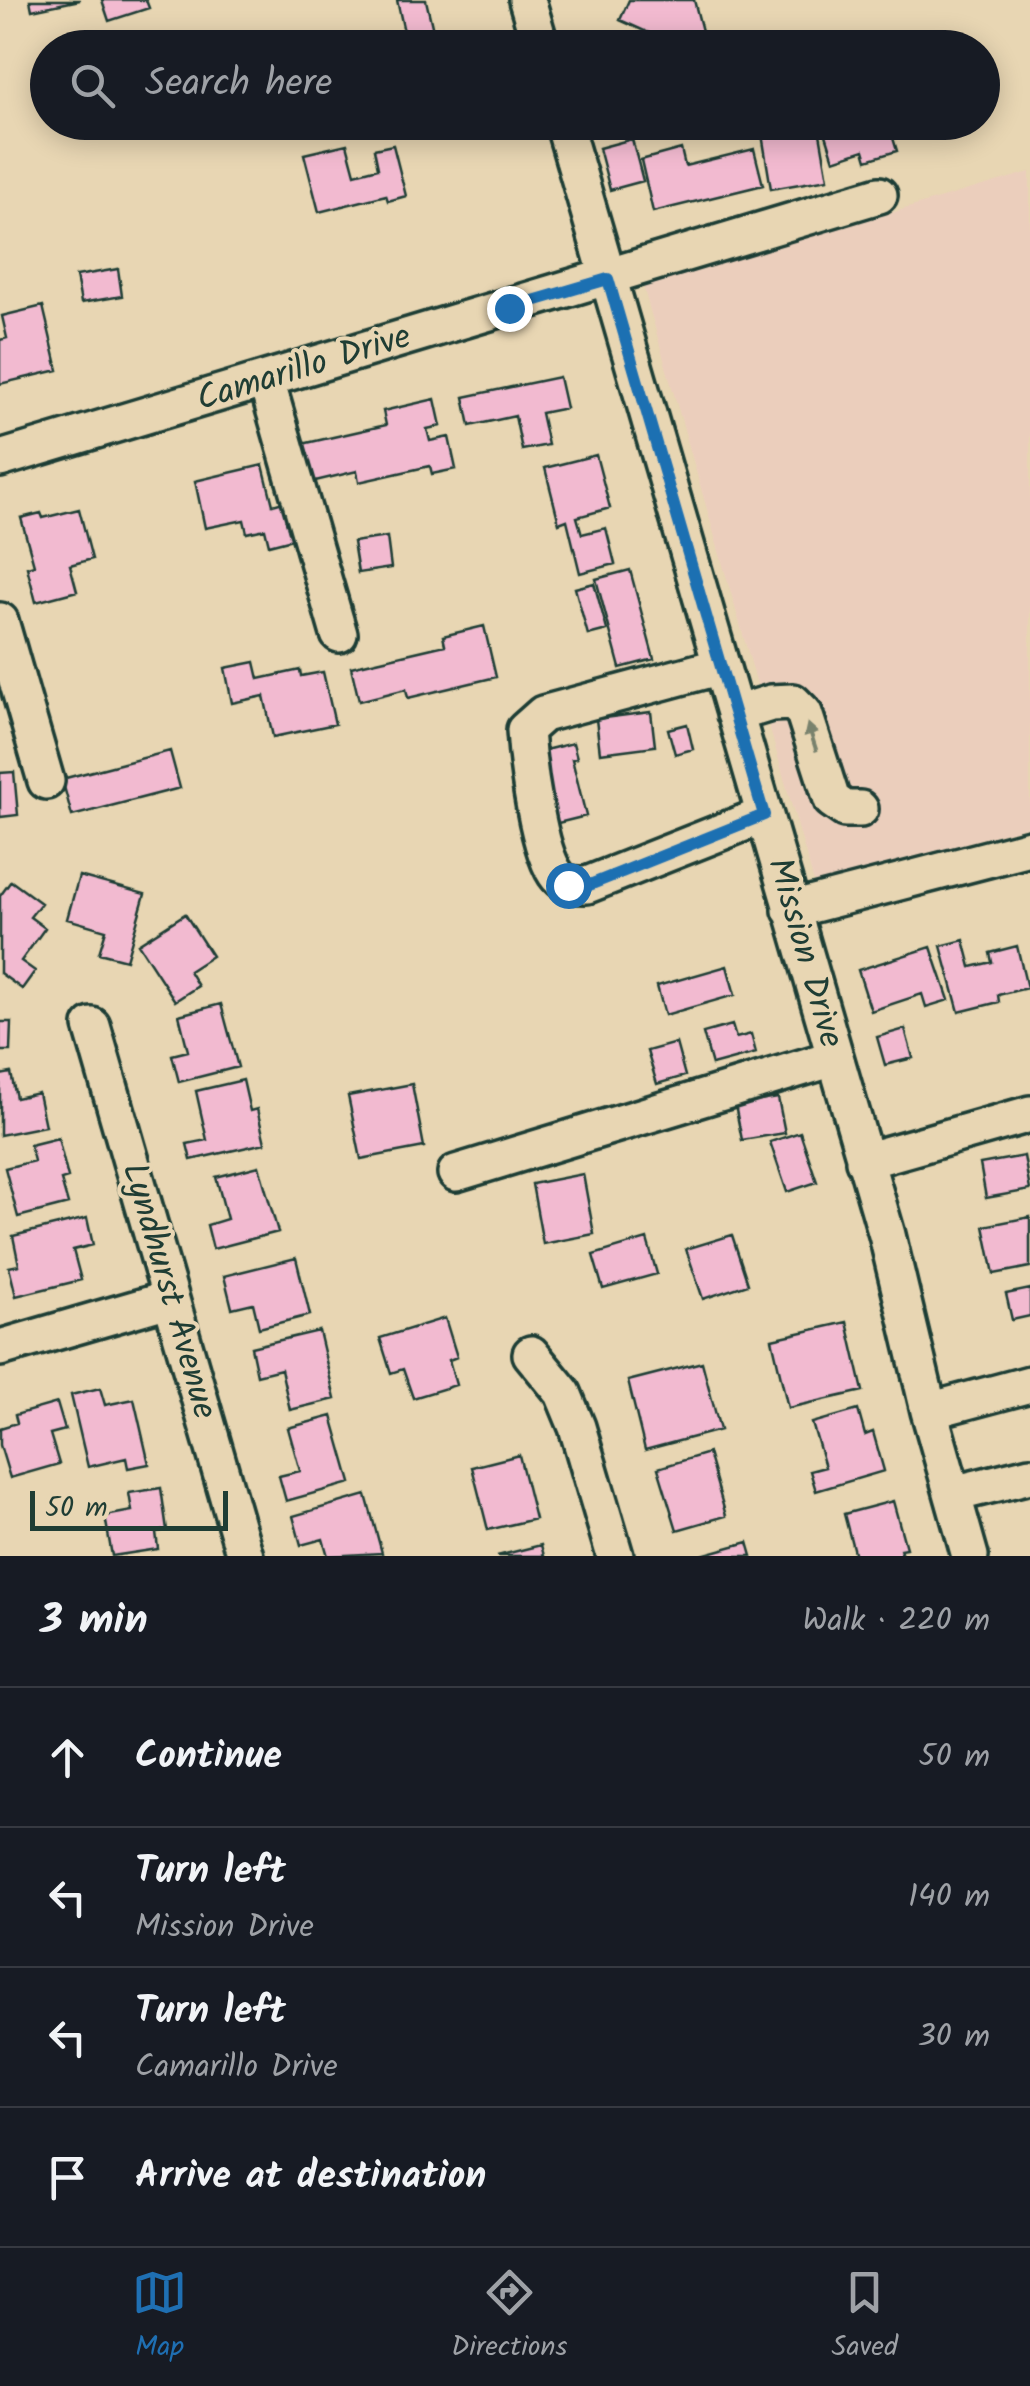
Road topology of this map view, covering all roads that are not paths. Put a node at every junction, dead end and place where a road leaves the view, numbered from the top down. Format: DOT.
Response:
graph roads {
  1 [pos="527,0"];
  2 [pos="536,30"];
  3 [pos="567,140"];
  4 [pos="879,195"];
  5 [pos="608,279"];
  6 [pos="266,380"];
  7 [pos="3,448"];
  8 [pos="0,621"];
  9 [pos="338,634"];
  10 [pos="721,666"];
  11 [pos="735,714"];
  12 [pos="46,781"];
  13 [pos="860,810"];
  14 [pos="764,815"];
  15 [pos="1030,848"];
  16 [pos="792,910"];
  17 [pos="92,1026"];
  18 [pos="834,1058"];
  19 [pos="1030,1114"];
  20 [pos="864,1161"];
  21 [pos="456,1173"];
  22 [pos="168,1299"];
  23 [pos="0,1348"];
  24 [pos="531,1354"];
  25 [pos="1030,1384"];
  26 [pos="929,1410"];
  27 [pos="1030,1475"];
  28 [pos="953,1494"];
  29 [pos="246,1556"];
  30 [pos="615,1556"];
  31 [pos="970,1556"];
  1 -- 2 [label="street"];
  3 -- 5 [label="street, Mission Drive"];
  4 -- 5 [label="street, Camarillo Drive"];
  5 -- 6 [label="street, Camarillo Drive"];
  5 -- 10 [label="street, Mission Drive"];
  6 -- 7 [label="street, Camarillo Drive"];
  6 -- 9 [label="street"];
  8 -- 12 [label="street"];
  10 -- 11 [label="street, Mission Drive"];
  10 -- 14 [label="street"];
  13 -- 11 [label="street, one-way"];
  11 -- 14 [label="street, Mission Drive"];
  14 -- 16 [label="street, Mission Drive"];
  15 -- 16 [label="street"];
  16 -- 18 [label="street, Mission Drive"];
  17 -- 22 [label="street, Lyndhurst Avenue"];
  18 -- 20 [label="street, Mission Drive"];
  18 -- 21 [label="street"];
  19 -- 20 [label="street"];
  20 -- 26 [label="street, Mission Drive"];
  22 -- 23 [label="street"];
  22 -- 29 [label="street, Lyndhurst Avenue"];
  24 -- 30 [label="street"];
  25 -- 26 [label="street"];
  26 -- 28 [label="street, Mission Drive"];
  27 -- 28 [label="street"];
  28 -- 31 [label="street, Mission Drive"];
}
